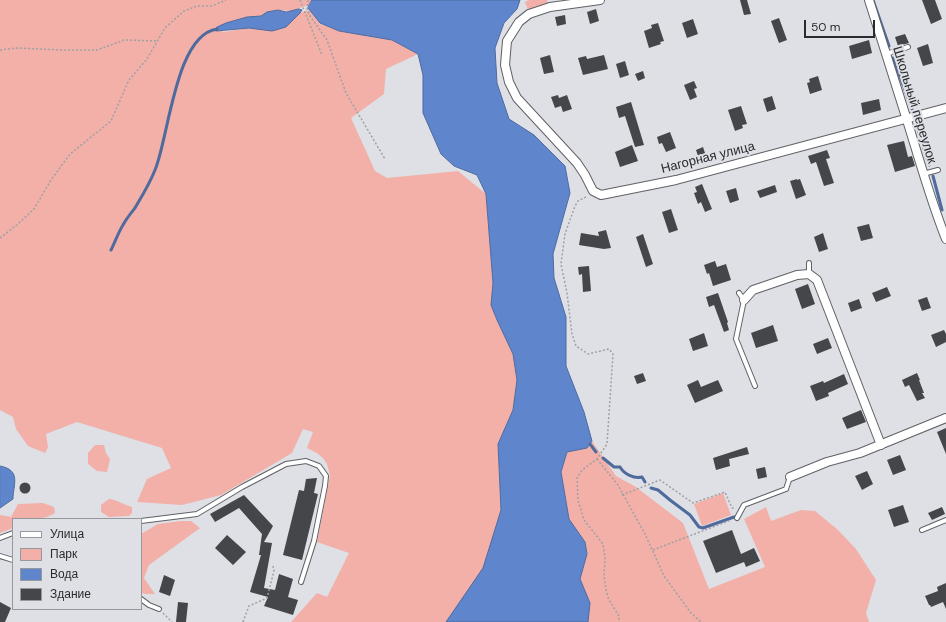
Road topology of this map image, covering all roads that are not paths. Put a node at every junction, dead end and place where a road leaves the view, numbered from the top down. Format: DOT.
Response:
graph roads {
  1 [pos="600,0"];
  2 [pos="869,0"];
  3 [pos="908,47"];
  4 [pos="886,54"];
  5 [pos="946,108"];
  6 [pos="907,118"];
  7 [pos="938,170"];
  8 [pos="923,174"];
  9 [pos="946,239"];
  10 [pos="809,263"];
  11 [pos="809,274"];
  12 [pos="741,296"];
  13 [pos="755,386"];
  14 [pos="946,418"];
  15 [pos="881,445"];
  16 [pos="790,477"];
  17 [pos="737,518"];
  18 [pos="946,520"];
  19 [pos="142,521"];
  20 [pos="922,530"];
  21 [pos="12,533"];
  22 [pos="0,538"];
  23 [pos="0,556"];
  24 [pos="12,560"];
  25 [pos="301,582"];
  26 [pos="142,600"];
  27 [pos="159,609"];
  1 -- 6 [label="street, Нагорная улица"];
  2 -- 4 [label="street, Школьный переулок"];
  3 -- 4 [label="lane"];
  4 -- 6 [label="street, Школьный переулок"];
  5 -- 6 [label="street, Нагорная улица"];
  6 -- 8 [label="street, Школьный переулок"];
  7 -- 8 [label="lane"];
  8 -- 9 [label="street, Школьный переулок"];
  10 -- 11 [label="lane"];
  11 -- 12 [label="street"];
  11 -- 15 [label="street"];
  12 -- 13 [label="lane"];
  14 -- 15 [label="street"];
  15 -- 16 [label="street"];
  16 -- 17 [label="lane"];
  18 -- 20 [label="lane"];
  19 -- 25 [label="lane"];
  21 -- 22 [label="lane"];
  23 -- 24 [label="lane"];
  26 -- 27 [label="lane"];
}
